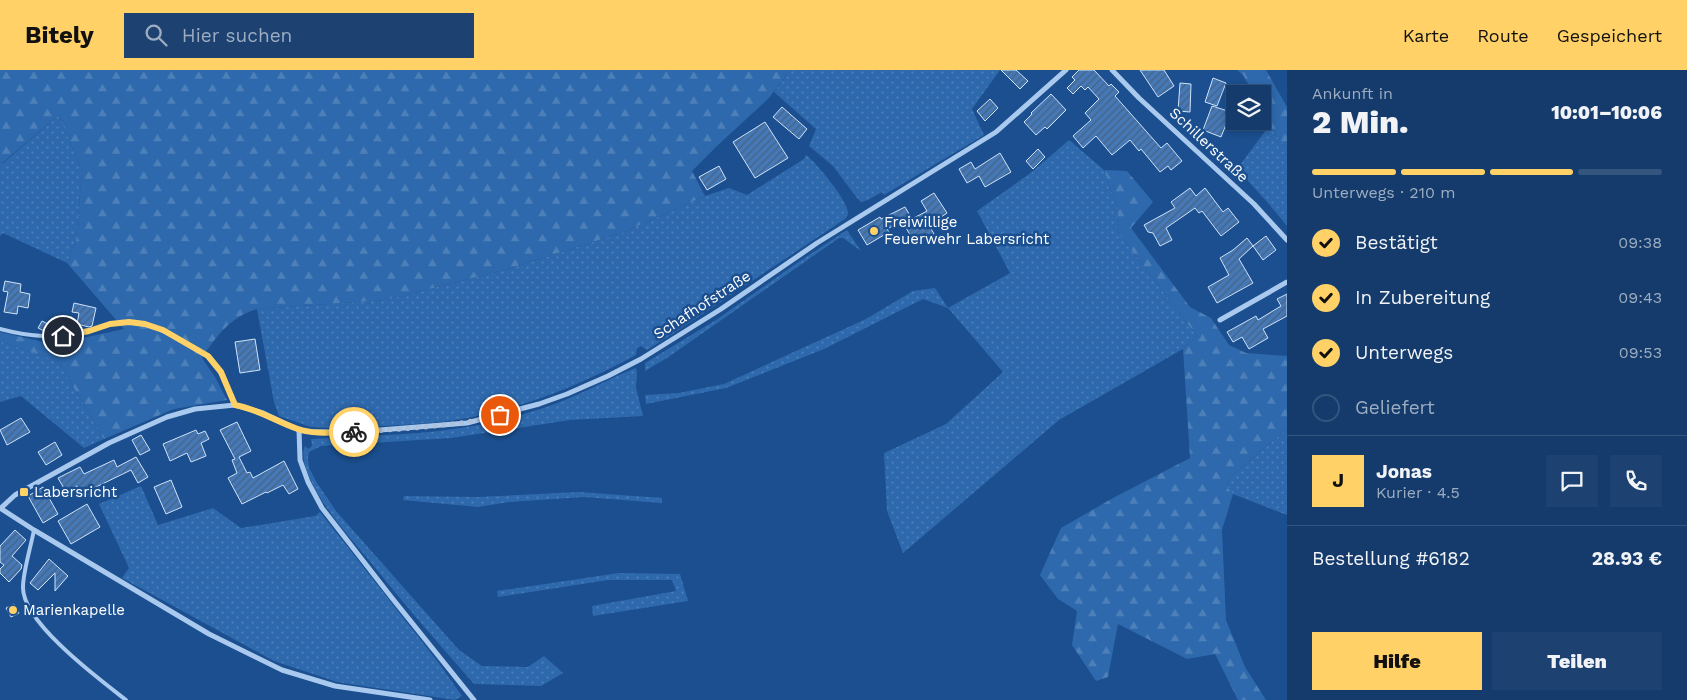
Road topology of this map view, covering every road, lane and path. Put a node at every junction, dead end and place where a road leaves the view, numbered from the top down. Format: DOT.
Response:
graph roads {
  1 [pos="1066,70"];
  2 [pos="1112,70"];
  3 [pos="1287,240"];
  4 [pos="1287,282"];
  5 [pos="1220,320"];
  6 [pos="0,329"];
  7 [pos="235,405"];
  8 [pos="299,430"];
  9 [pos="0,508"];
  10 [pos="34,530"];
  11 [pos="126,700"];
  12 [pos="430,700"];
  13 [pos="474,700"];
  1 -- 8 [label="street, Schafhofstraße"];
  2 -- 3 [label="street, Schillerstraße"];
  4 -- 5 [label="street"];
  6 -- 7 [label="lane"];
  7 -- 8 [label="street"];
  7 -- 9 [label="street"];
  8 -- 13 [label="street"];
  9 -- 10 [label="street"];
  10 -- 11 [label="lane"];
  10 -- 12 [label="street"];
}
